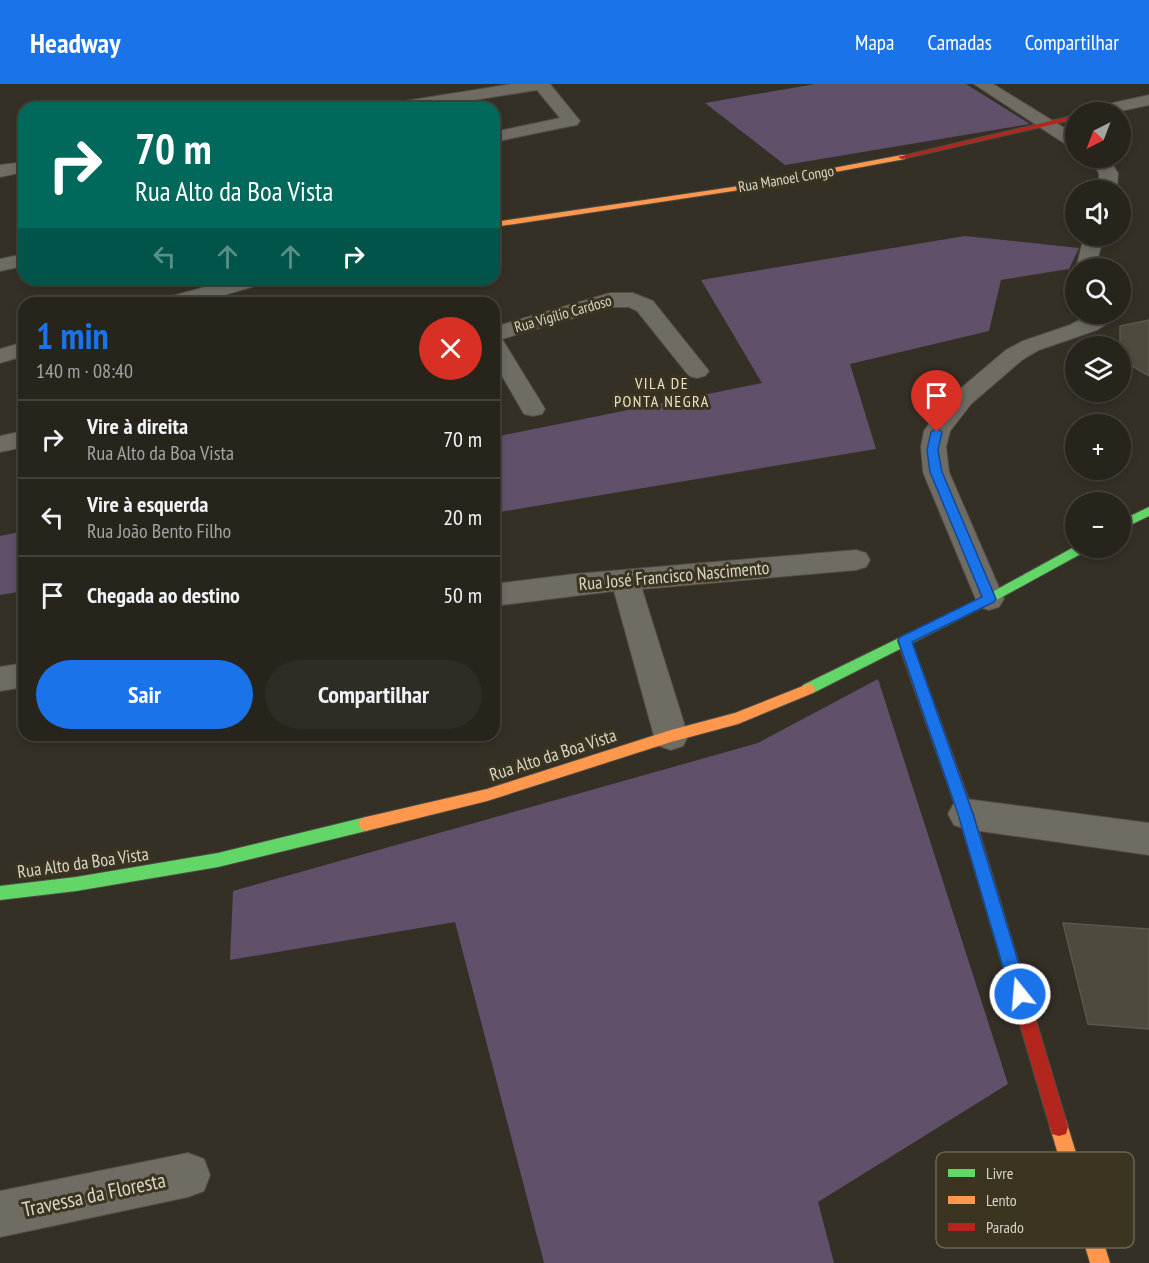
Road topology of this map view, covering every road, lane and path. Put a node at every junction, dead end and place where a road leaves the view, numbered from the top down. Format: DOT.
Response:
graph roads {
  1 [pos="541,84"];
  2 [pos="982,84"];
  3 [pos="1149,100"];
  4 [pos="430,102"];
  5 [pos="1131,104"];
  6 [pos="1065,120"];
  7 [pos="1044,125"];
  8 [pos="500,136"];
  9 [pos="1065,137"];
  10 [pos="18,168"];
  11 [pos="0,171"];
  12 [pos="500,224"];
  13 [pos="18,262"];
  14 [pos="0,265"];
  15 [pos="237,285"];
  16 [pos="194,297"];
  17 [pos="1091,324"];
  18 [pos="500,332"];
  19 [pos="18,351"];
  20 [pos="0,356"];
  21 [pos="501,369"];
  22 [pos="697,371"];
  23 [pos="533,409"];
  24 [pos="18,440"];
  25 [pos="0,444"];
  26 [pos="1149,511"];
  27 [pos="1131,520"];
  28 [pos="1065,557"];
  29 [pos="856,560"];
  30 [pos="625,580"];
  31 [pos="500,595"];
  32 [pos="989,599"];
  33 [pos="904,640"];
  34 [pos="18,676"];
  35 [pos="0,679"];
  36 [pos="671,736"];
  37 [pos="966,814"];
  38 [pos="1149,839"];
  39 [pos="0,893"];
  40 [pos="1067,1152"];
  41 [pos="188,1175"];
  42 [pos="0,1215"];
  43 [pos="1096,1248"];
  44 [pos="1100,1263"];
  1 -- 4 [label="street"];
  1 -- 8 [label="street"];
  2 -- 7 [label="street"];
  3 -- 5 [label="street"];
  6 -- 7 [label="street, Rua Manoel Congo"];
  7 -- 9 [label="street"];
  7 -- 12 [label="street, Rua Manoel Congo"];
  10 -- 11 [label="street"];
  13 -- 14 [label="street"];
  15 -- 16 [label="street"];
  17 -- 32 [label="street"];
  18 -- 22 [label="street, Rua Vigílio Cardoso"];
  19 -- 20 [label="street"];
  21 -- 23 [label="street"];
  24 -- 25 [label="street"];
  26 -- 27 [label="street"];
  28 -- 32 [label="street, Rua Alto da Boa Vista"];
  29 -- 30 [label="street, Rua José Francisco Nascimento"];
  30 -- 31 [label="street, Rua José Francisco Nascimento"];
  30 -- 36 [label="street"];
  32 -- 33 [label="street, Rua Alto da Boa Vista"];
  33 -- 36 [label="street, Rua Alto da Boa Vista"];
  33 -- 37 [label="street"];
  34 -- 35 [label="street"];
  36 -- 39 [label="street, Rua Alto da Boa Vista"];
  37 -- 38 [label="street"];
  37 -- 40 [label="street"];
  41 -- 42 [label="street, Travessa da Floresta"];
  43 -- 44 [label="street"];
}
